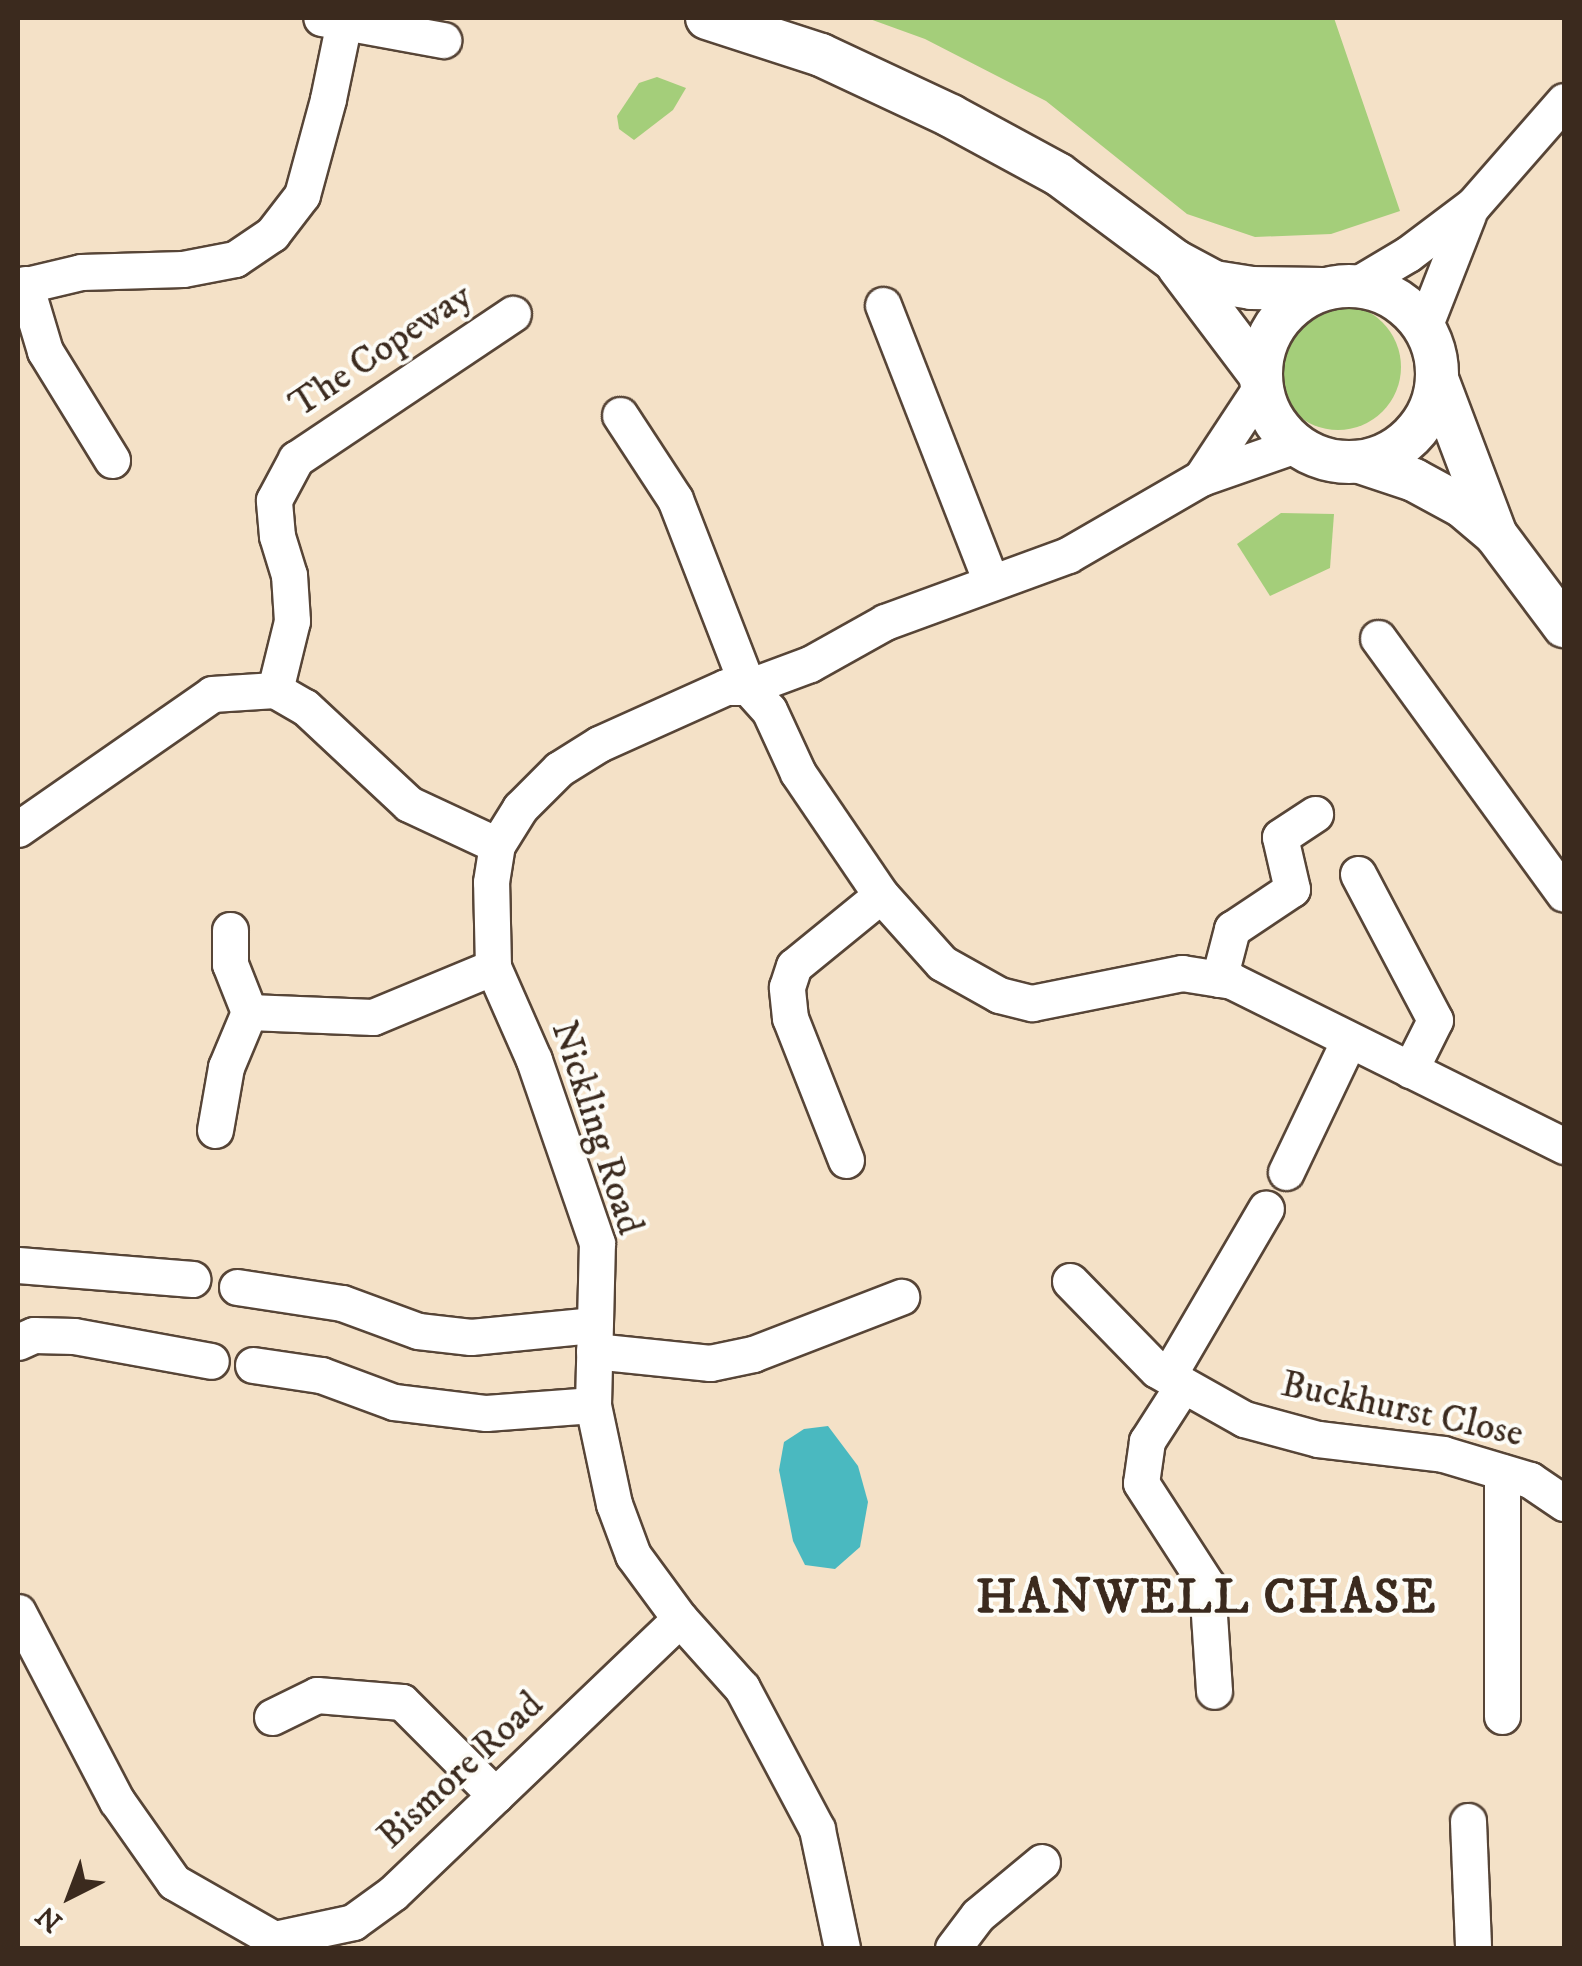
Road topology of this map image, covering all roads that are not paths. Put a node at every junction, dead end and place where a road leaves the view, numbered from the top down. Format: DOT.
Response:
graph roads {
  1 [pos="708,18"];
  2 [pos="333,20"];
  3 [pos="443,40"];
  4 [pos="1564,101"];
  5 [pos="1473,205"];
  6 [pos="1175,261"];
  7 [pos="22,286"];
  8 [pos="1338,287"];
  9 [pos="883,305"];
  10 [pos="513,314"];
  11 [pos="1424,327"];
  12 [pos="1437,379"];
  13 [pos="1260,381"];
  14 [pos="620,415"];
  15 [pos="1296,445"];
  16 [pos="112,460"];
  17 [pos="1360,462"];
  18 [pos="1201,478"];
  19 [pos="1496,534"];
  20 [pos="990,582"];
  21 [pos="1564,626"];
  22 [pos="1378,638"];
  23 [pos="748,687"];
  24 [pos="275,690"];
  25 [pos="1314,814"];
  26 [pos="18,830"];
  27 [pos="497,845"];
  28 [pos="1358,874"];
  29 [pos="1564,894"];
  30 [pos="882,895"];
  31 [pos="230,930"];
  32 [pos="493,967"];
  33 [pos="1219,979"];
  34 [pos="249,1012"];
  35 [pos="1349,1040"];
  36 [pos="1410,1070"];
  37 [pos="214,1130"];
  38 [pos="1560,1134"];
  39 [pos="846,1160"];
  40 [pos="1286,1172"];
  41 [pos="1266,1208"];
  42 [pos="18,1265"];
  43 [pos="192,1279"];
  44 [pos="1070,1281"];
  45 [pos="238,1287"];
  46 [pos="900,1297"];
  47 [pos="594,1338"];
  48 [pos="18,1342"];
  49 [pos="211,1361"];
  50 [pos="253,1366"];
  51 [pos="1175,1380"];
  52 [pos="594,1405"];
  53 [pos="1502,1472"];
  54 [pos="1564,1502"];
  55 [pos="18,1612"];
  56 [pos="680,1619"];
  57 [pos="1214,1691"];
  58 [pos="1502,1716"];
  59 [pos="272,1717"];
  60 [pos="495,1795"];
  61 [pos="1468,1821"];
  62 [pos="1042,1862"];
  63 [pos="273,1944"];
  64 [pos="842,1948"];
  65 [pos="953,1948"];
  66 [pos="1472,1948"];
  1 -- 6 [label="street"];
  2 -- 3 [label="street"];
  2 -- 7 [label="street"];
  4 -- 5 [label="street"];
  5 -- 8 [label="street"];
  5 -- 11 [label="street"];
  6 -- 8 [label="street"];
  6 -- 13 [label="street"];
  7 -- 16 [label="street"];
  8 -- 11 [label="street"];
  8 -- 13 [label="street"];
  9 -- 20 [label="street"];
  10 -- 24 [label="street, The Copeway"];
  11 -- 12 [label="street"];
  12 -- 17 [label="street"];
  12 -- 19 [label="street"];
  13 -- 15 [label="street"];
  13 -- 18 [label="street, Nickling Road"];
  14 -- 23 [label="street"];
  15 -- 17 [label="street"];
  15 -- 18 [label="street, Nickling Road"];
  17 -- 19 [label="street"];
  18 -- 20 [label="street, Nickling Road"];
  19 -- 21 [label="street"];
  20 -- 23 [label="street, Nickling Road"];
  22 -- 29 [label="street"];
  23 -- 27 [label="street, Nickling Road"];
  23 -- 30 [label="street"];
  24 -- 26 [label="street"];
  24 -- 27 [label="street"];
  25 -- 33 [label="street"];
  27 -- 32 [label="street, Nickling Road"];
  28 -- 36 [label="street"];
  30 -- 33 [label="street"];
  30 -- 39 [label="street"];
  31 -- 34 [label="street"];
  32 -- 34 [label="street"];
  32 -- 47 [label="street, Nickling Road"];
  33 -- 35 [label="street"];
  34 -- 37 [label="street"];
  35 -- 36 [label="street"];
  35 -- 40 [label="street"];
  36 -- 38 [label="street"];
  41 -- 51 [label="street"];
  42 -- 43 [label="street"];
  44 -- 51 [label="street, Buckhurst Close"];
  45 -- 47 [label="street"];
  46 -- 47 [label="street"];
  47 -- 52 [label="street, Nickling Road"];
  48 -- 49 [label="street"];
  50 -- 52 [label="street"];
  51 -- 53 [label="street, Buckhurst Close"];
  51 -- 57 [label="street"];
  52 -- 56 [label="street, Nickling Road"];
  53 -- 54 [label="street, Buckhurst Close"];
  53 -- 58 [label="street"];
  55 -- 63 [label="street, Bismore Road"];
  56 -- 60 [label="street, Bismore Road"];
  56 -- 64 [label="street, Nickling Road"];
  59 -- 60 [label="street"];
  60 -- 63 [label="street, Bismore Road"];
  61 -- 66 [label="street"];
  62 -- 65 [label="street"];
}
